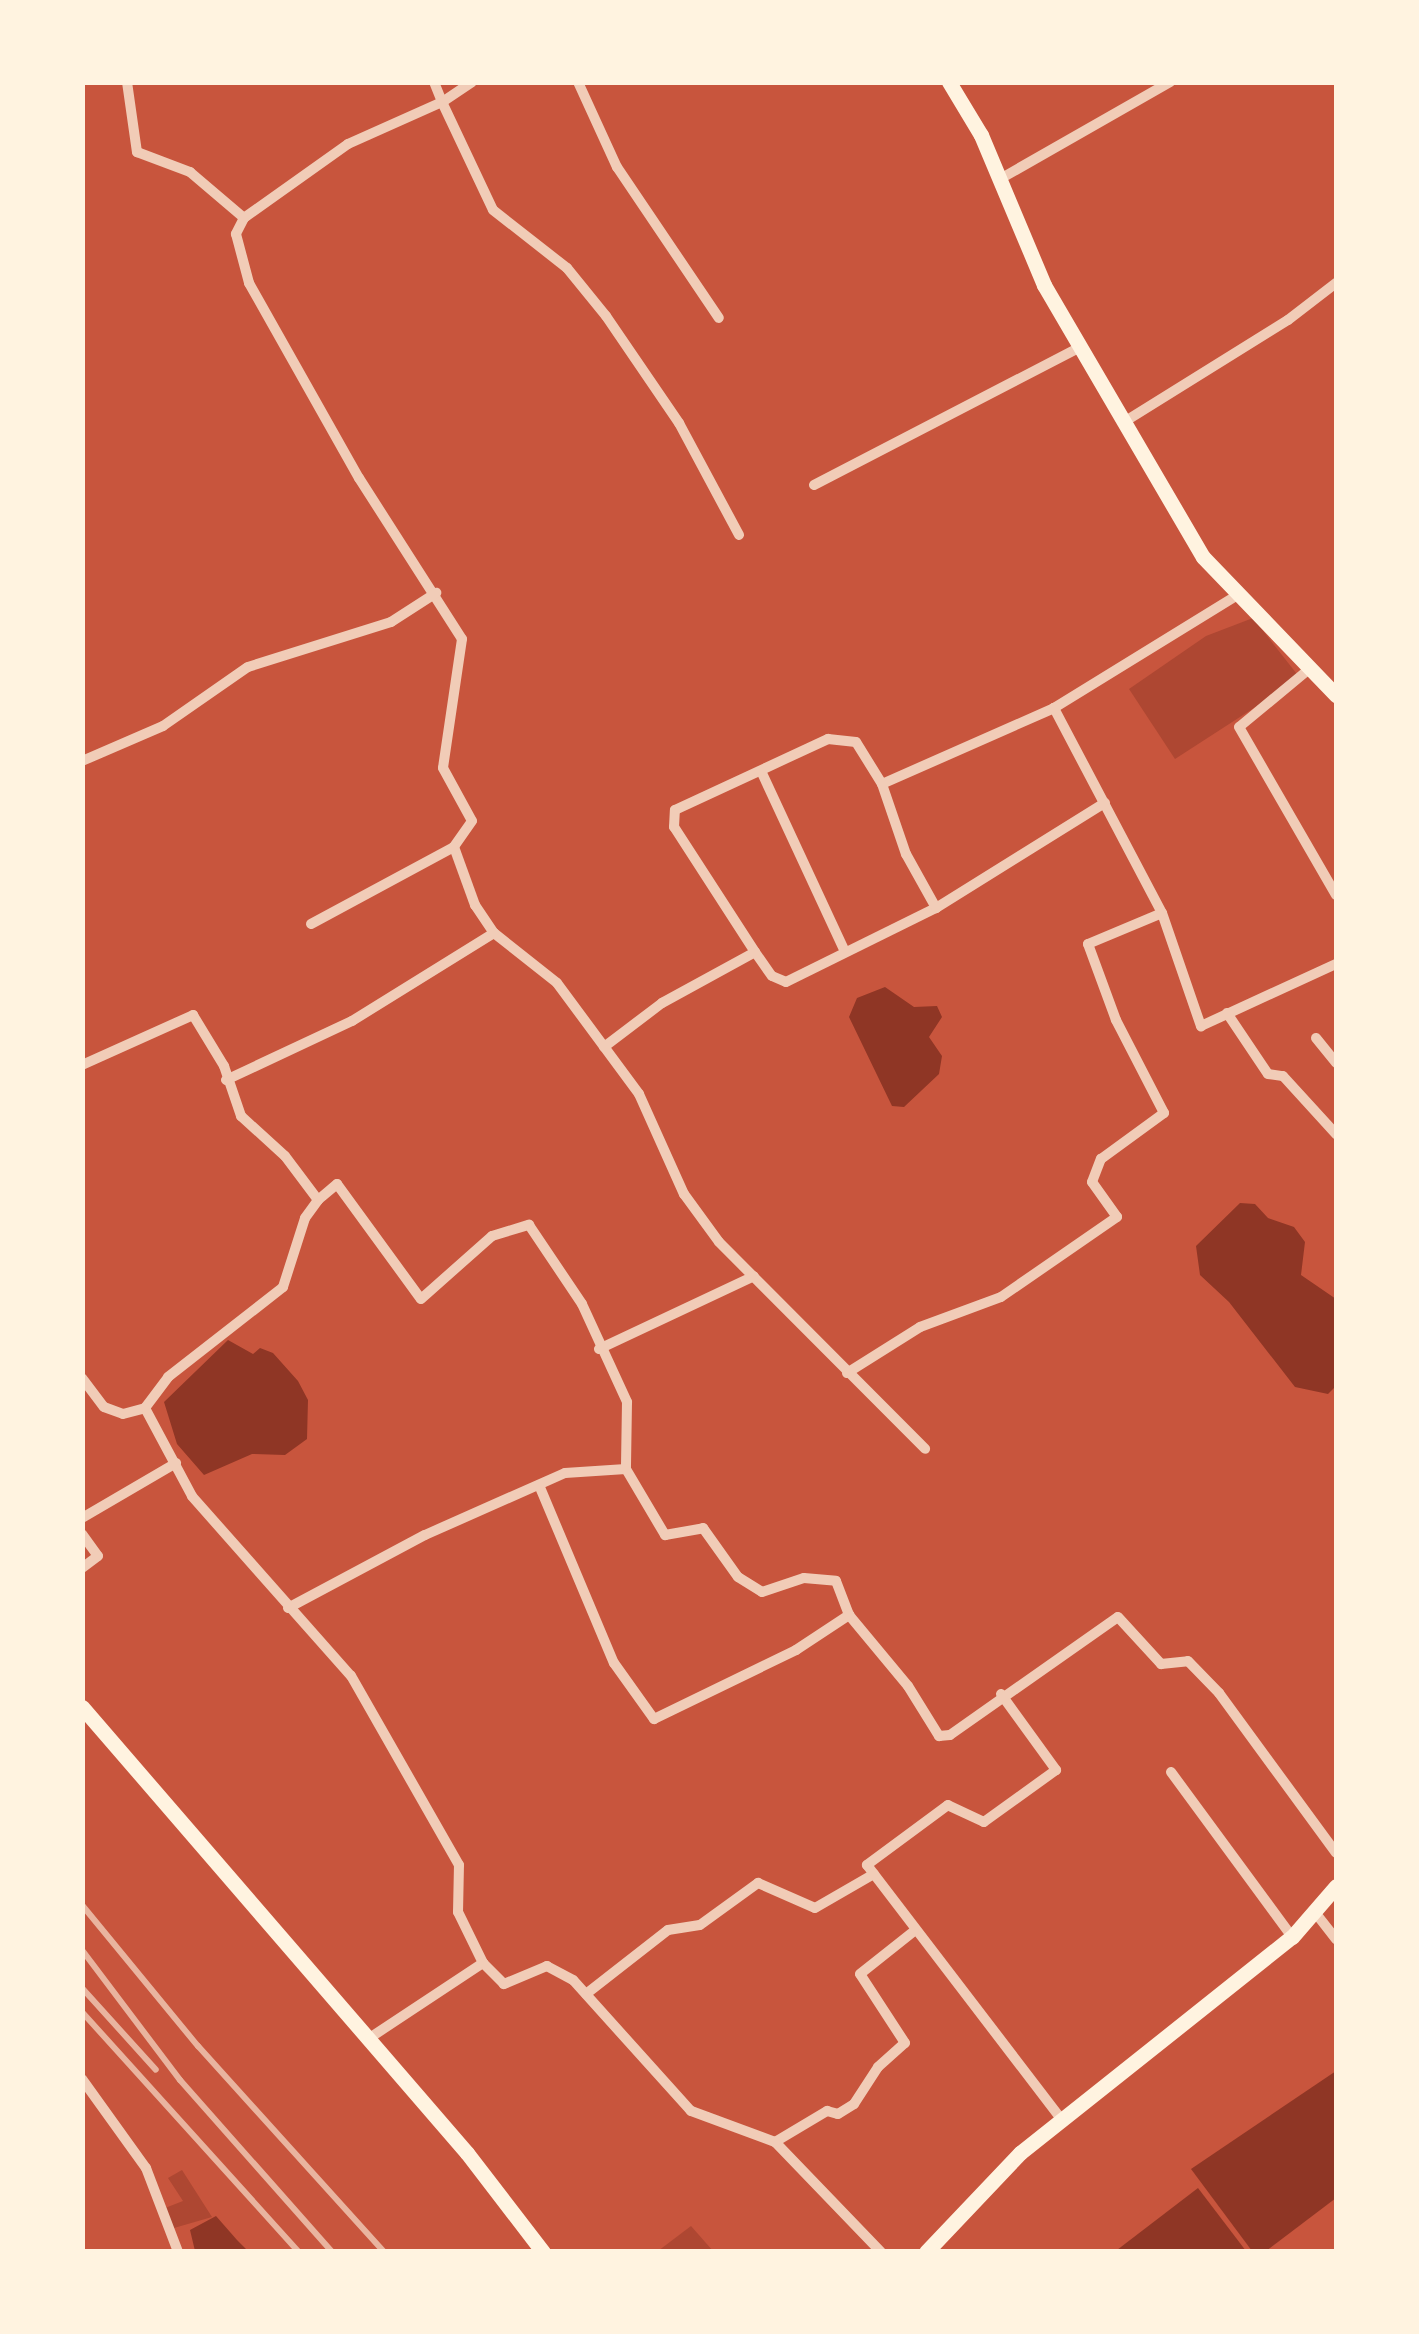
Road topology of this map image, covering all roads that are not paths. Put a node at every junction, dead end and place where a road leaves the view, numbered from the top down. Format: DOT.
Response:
graph roads {
  1 [pos="127,82"];
  2 [pos="434,82"];
  3 [pos="472,82"];
  4 [pos="578,82"];
  5 [pos="949,82"];
  6 [pos="1170,82"];
  7 [pos="442,102"];
  8 [pos="1000,179"];
  9 [pos="244,218"];
  10 [pos="1336,283"];
  11 [pos="718,318"];
  12 [pos="1080,346"];
  13 [pos="1124,422"];
  14 [pos="814,485"];
  15 [pos="739,535"];
  16 [pos="436,593"];
  17 [pos="1238,595"];
  18 [pos="1308,670"];
  19 [pos="1336,694"];
  20 [pos="1054,708"];
  21 [pos="82,760"];
  22 [pos="762,773"];
  23 [pos="882,784"];
  24 [pos="1104,803"];
  25 [pos="454,847"];
  26 [pos="1336,895"];
  27 [pos="936,908"];
  28 [pos="1162,913"];
  29 [pos="311,924"];
  30 [pos="494,933"];
  31 [pos="755,952"];
  32 [pos="845,952"];
  33 [pos="1336,964"];
  34 [pos="1227,1014"];
  35 [pos="1316,1038"];
  36 [pos="604,1047"];
  37 [pos="1336,1062"];
  38 [pos="82,1065"];
  39 [pos="226,1080"];
  40 [pos="1336,1134"];
  41 [pos="318,1200"];
  42 [pos="754,1276"];
  43 [pos="599,1349"];
  44 [pos="847,1373"];
  45 [pos="82,1378"];
  46 [pos="145,1408"];
  47 [pos="925,1449"];
  48 [pos="176,1463"];
  49 [pos="626,1469"];
  50 [pos="539,1485"];
  51 [pos="82,1518"];
  52 [pos="82,1534"];
  53 [pos="82,1568"];
  54 [pos="288,1608"];
  55 [pos="849,1615"];
  56 [pos="1001,1694"];
  57 [pos="82,1707"];
  58 [pos="1171,1772"];
  59 [pos="1336,1853"];
  60 [pos="874,1874"];
  61 [pos="1336,1886"];
  62 [pos="1314,1911"];
  63 [pos="914,1931"];
  64 [pos="1292,1936"];
  65 [pos="1336,1939"];
  66 [pos="483,1963"];
  67 [pos="586,1994"];
  68 [pos="368,2039"];
  69 [pos="82,2079"];
  70 [pos="1062,2119"];
  71 [pos="775,2142"];
  72 [pos="178,2252"];
  73 [pos="543,2252"];
  74 [pos="880,2252"];
  75 [pos="926,2252"];
  1 -- 9 [label="street"];
  2 -- 7 [label="street"];
  3 -- 7 [label="street"];
  4 -- 11 [label="street"];
  5 -- 8 [label="main road"];
  6 -- 8 [label="street"];
  7 -- 9 [label="street"];
  7 -- 15 [label="street"];
  8 -- 12 [label="main road"];
  9 -- 16 [label="street"];
  10 -- 13 [label="street"];
  12 -- 13 [label="main road"];
  12 -- 14 [label="street"];
  13 -- 17 [label="main road"];
  16 -- 21 [label="street"];
  16 -- 25 [label="street"];
  17 -- 18 [label="main road"];
  17 -- 20 [label="street"];
  18 -- 19 [label="main road"];
  18 -- 26 [label="street"];
  20 -- 23 [label="street"];
  20 -- 24 [label="street"];
  22 -- 23 [label="street"];
  22 -- 31 [label="street"];
  22 -- 32 [label="street"];
  23 -- 27 [label="street"];
  24 -- 27 [label="street"];
  24 -- 28 [label="street"];
  25 -- 29 [label="street"];
  25 -- 30 [label="street"];
  27 -- 32 [label="street"];
  28 -- 34 [label="street"];
  28 -- 44 [label="street"];
  30 -- 36 [label="street"];
  30 -- 39 [label="street"];
  31 -- 32 [label="street"];
  31 -- 36 [label="street"];
  33 -- 34 [label="street"];
  34 -- 40 [label="street"];
  35 -- 37 [label="street"];
  36 -- 42 [label="street"];
  38 -- 39 [label="street"];
  39 -- 41 [label="street"];
  41 -- 43 [label="street"];
  41 -- 46 [label="street"];
  42 -- 43 [label="street"];
  42 -- 44 [label="street"];
  43 -- 49 [label="street"];
  44 -- 47 [label="street"];
  45 -- 46 [label="street"];
  46 -- 48 [label="street"];
  48 -- 51 [label="street"];
  48 -- 54 [label="street"];
  49 -- 50 [label="street"];
  49 -- 55 [label="street"];
  50 -- 54 [label="street"];
  50 -- 55 [label="street"];
  52 -- 53 [label="street"];
  54 -- 66 [label="street"];
  55 -- 56 [label="street"];
  56 -- 59 [label="street"];
  56 -- 60 [label="street"];
  57 -- 68 [label="main road"];
  58 -- 64 [label="street"];
  60 -- 63 [label="street"];
  60 -- 67 [label="street"];
  61 -- 62 [label="main road"];
  62 -- 64 [label="main road"];
  62 -- 65 [label="street"];
  63 -- 70 [label="street"];
  63 -- 71 [label="street"];
  64 -- 70 [label="main road"];
  66 -- 67 [label="street"];
  66 -- 68 [label="street"];
  67 -- 71 [label="street"];
  68 -- 73 [label="main road"];
  69 -- 72 [label="street"];
  70 -- 75 [label="main road"];
  71 -- 74 [label="street"];
}
